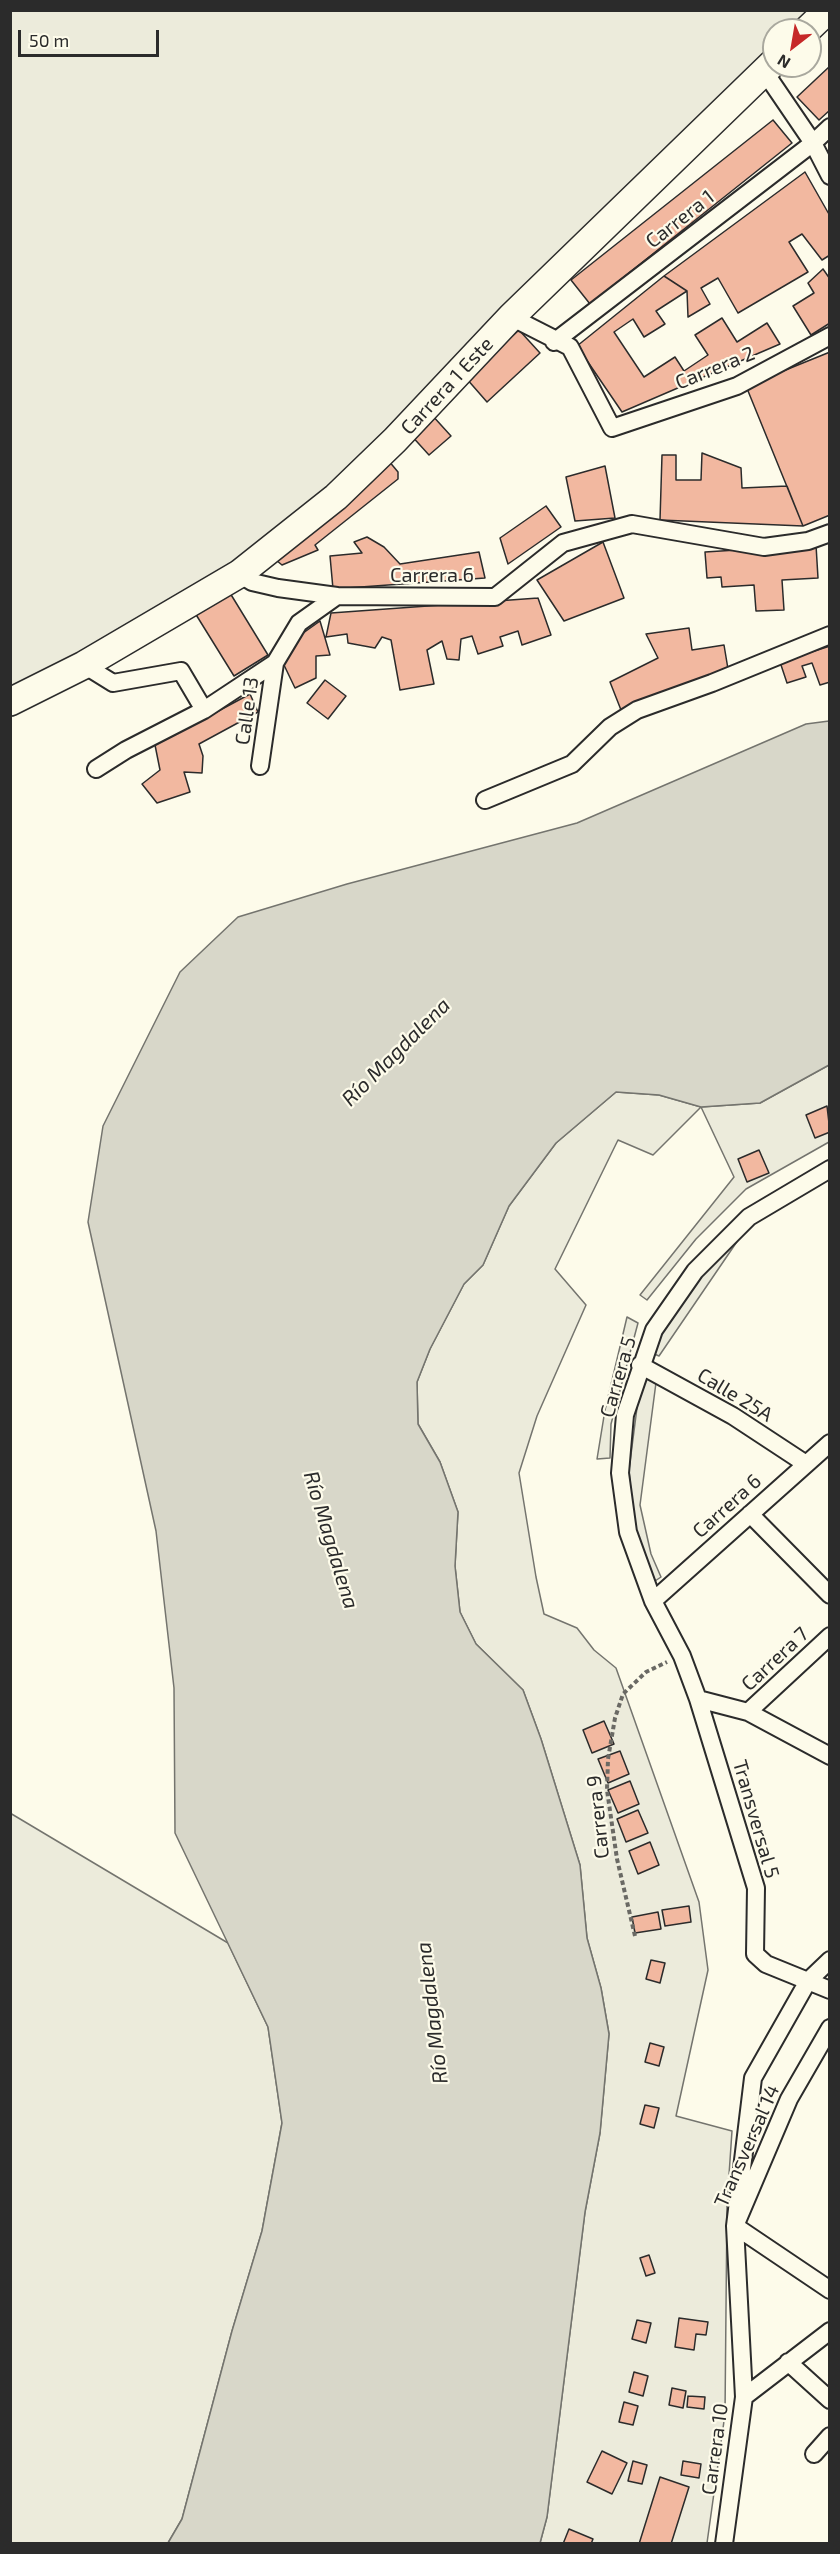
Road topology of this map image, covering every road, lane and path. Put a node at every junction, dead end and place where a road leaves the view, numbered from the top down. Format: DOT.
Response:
graph roads {
  1 [pos="762,74"];
  2 [pos="775,78"];
  3 [pos="830,127"];
  4 [pos="813,143"];
  5 [pos="830,176"];
  6 [pos="511,317"];
  7 [pos="830,336"];
  8 [pos="554,342"];
  9 [pos="830,533"];
  10 [pos="239,574"];
  11 [pos="337,596"];
  12 [pos="830,636"];
  13 [pos="275,663"];
  14 [pos="84,665"];
  15 [pos="10,702"];
  16 [pos="204,710"];
  17 [pos="260,766"];
  18 [pos="96,769"];
  19 [pos="485,800"];
  20 [pos="830,1169"];
  21 [pos="640,1365"];
  22 [pos="830,1443"];
  23 [pos="806,1464"];
  24 [pos="750,1514"];
  25 [pos="830,1594"];
  26 [pos="653,1600"];
  27 [pos="830,1636"];
  28 [pos="682,1656"];
  29 [pos="698,1699"];
  30 [pos="748,1712"];
  31 [pos="830,1756"];
  32 [pos="635,1936"];
  33 [pos="830,1960"];
  34 [pos="808,1981"];
  35 [pos="830,1990"];
  36 [pos="830,2028"];
  37 [pos="735,2226"];
  38 [pos="830,2290"];
  39 [pos="830,2331"];
  40 [pos="788,2362"];
  41 [pos="744,2397"];
  42 [pos="830,2400"];
  43 [pos="830,2436"];
  44 [pos="814,2454"];
  45 [pos="724,2544"];
  1 -- 6 [label="main road, Carrera 1 Este"];
  2 -- 4 [label="street"];
  3 -- 4 [label="street, Carrera 1"];
  4 -- 5 [label="street"];
  4 -- 8 [label="street, Carrera 1"];
  6 -- 8 [label="street"];
  6 -- 10 [label="main road, Carrera 1 Este"];
  7 -- 8 [label="street, Carrera 2"];
  9 -- 11 [label="street, Carrera 6"];
  10 -- 11 [label="street, Carrera 6"];
  10 -- 14 [label="main road, Carrera 1 Este"];
  11 -- 13 [label="street"];
  12 -- 19 [label="street"];
  13 -- 16 [label="street"];
  13 -- 17 [label="street, Calle 13"];
  14 -- 15 [label="main road, Carrera 1 Este"];
  14 -- 16 [label="street"];
  16 -- 18 [label="street"];
  20 -- 21 [label="street, Carrera 5"];
  21 -- 23 [label="street, Calle 25A"];
  21 -- 26 [label="street, Carrera 5"];
  22 -- 23 [label="street, Carrera 6"];
  23 -- 24 [label="street, Carrera 6"];
  24 -- 25 [label="street"];
  24 -- 26 [label="street, Carrera 6"];
  26 -- 28 [label="street, Carrera 5"];
  27 -- 30 [label="street, Carrera 7"];
  28 -- 29 [label="street, Carrera 5"];
  28 -- 32 [label="path, Carrera 9"];
  29 -- 30 [label="street"];
  29 -- 34 [label="street, Transversal 5"];
  30 -- 31 [label="street"];
  33 -- 34 [label="street"];
  34 -- 35 [label="street"];
  34 -- 37 [label="street"];
  36 -- 37 [label="street, Transversal 14"];
  37 -- 38 [label="street"];
  37 -- 41 [label="street, Transversal 14"];
  39 -- 40 [label="street, Carrera 10"];
  40 -- 41 [label="street, Carrera 10"];
  40 -- 42 [label="street"];
  41 -- 45 [label="street, Carrera 10"];
  43 -- 44 [label="street"];
}
